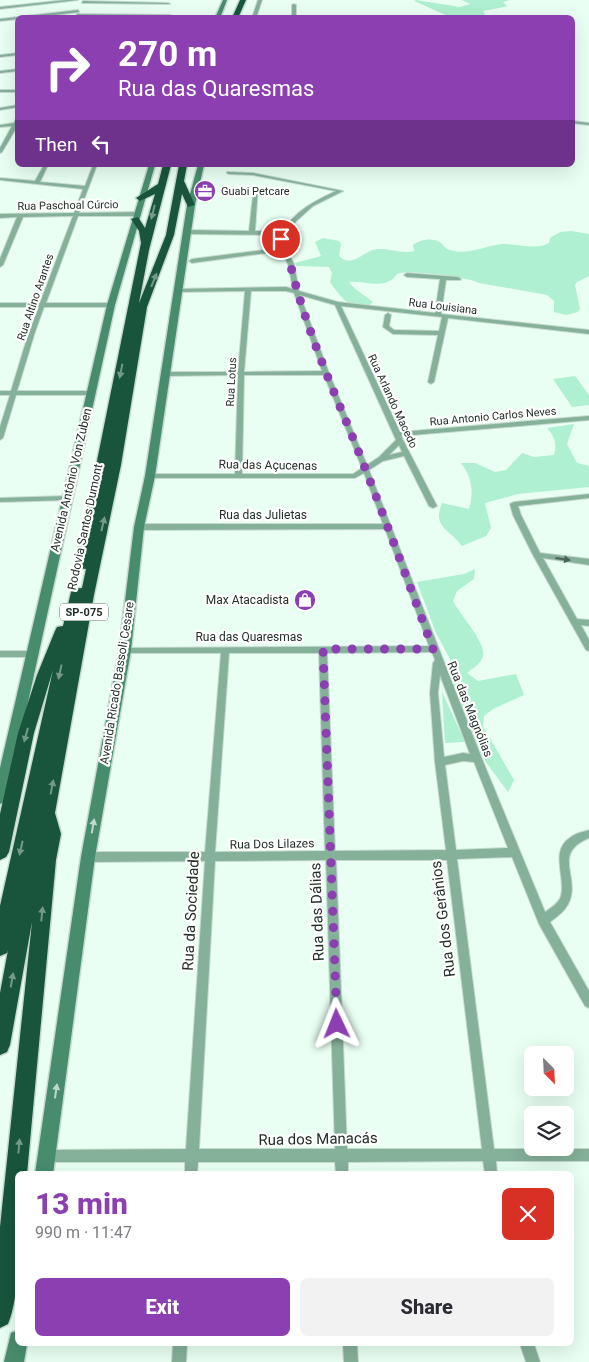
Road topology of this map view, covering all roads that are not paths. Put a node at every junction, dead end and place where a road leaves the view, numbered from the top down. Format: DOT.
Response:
graph roads {
  1 [pos="12,0"];
  2 [pos="76,0"];
  3 [pos="225,0"];
  4 [pos="237,0"];
  5 [pos="243,0"];
  6 [pos="260,0"];
  7 [pos="83,1"];
  8 [pos="47,2"];
  9 [pos="168,2"];
  10 [pos="294,5"];
  11 [pos="0,8"];
  12 [pos="6,8"];
  13 [pos="77,14"];
  14 [pos="62,15"];
  15 [pos="108,15"];
  16 [pos="170,15"];
  17 [pos="218,15"];
  18 [pos="231,15"];
  19 [pos="236,15"];
  20 [pos="255,15"];
  21 [pos="294,15"];
  22 [pos="15,18"];
  23 [pos="0,20"];
  24 [pos="15,54"];
  25 [pos="0,56"];
  26 [pos="15,70"];
  27 [pos="0,72"];
  28 [pos="0,91"];
  29 [pos="15,91"];
  30 [pos="15,106"];
  31 [pos="0,109"];
  32 [pos="15,122"];
  33 [pos="575,122"];
  34 [pos="589,124"];
  35 [pos="0,126"];
  36 [pos="15,126"];
  37 [pos="0,152"];
  38 [pos="45,167"];
  39 [pos="94,167"];
  40 [pos="151,167"];
  41 [pos="166,167"];
  42 [pos="183,167"];
  43 [pos="200,167"];
  44 [pos="229,173"];
  45 [pos="0,179"];
  46 [pos="37,183"];
  47 [pos="181,183"];
  48 [pos="160,186"];
  49 [pos="256,187"];
  50 [pos="86,188"];
  51 [pos="341,190"];
  52 [pos="140,198"];
  53 [pos="191,205"];
  54 [pos="21,215"];
  55 [pos="75,215"];
  56 [pos="0,216"];
  57 [pos="136,216"];
  58 [pos="187,232"];
  59 [pos="252,232"];
  60 [pos="284,232"];
  61 [pos="146,244"];
  62 [pos="283,249"];
  63 [pos="192,261"];
  64 [pos="0,265"];
  65 [pos="407,275"];
  66 [pos="443,278"];
  67 [pos="458,279"];
  68 [pos="178,290"];
  69 [pos="248,290"];
  70 [pos="296,291"];
  71 [pos="43,304"];
  72 [pos="336,304"];
  73 [pos="0,305"];
  74 [pos="110,305"];
  75 [pos="388,315"];
  76 [pos="441,316"];
  77 [pos="589,332"];
  78 [pos="442,333"];
  79 [pos="326,373"];
  80 [pos="166,374"];
  81 [pos="241,374"];
  82 [pos="432,382"];
  83 [pos="15,393"];
  84 [pos="91,393"];
  85 [pos="0,394"];
  86 [pos="589,418"];
  87 [pos="399,437"];
  88 [pos="0,438"];
  89 [pos="406,453"];
  90 [pos="381,459"];
  91 [pos="366,470"];
  92 [pos="150,476"];
  93 [pos="238,476"];
  94 [pos="589,496"];
  95 [pos="66,498"];
  96 [pos="0,500"];
  97 [pos="433,506"];
  98 [pos="139,526"];
  99 [pos="387,526"];
  100 [pos="537,555"];
  101 [pos="589,562"];
  102 [pos="78,590"];
  103 [pos="574,622"];
  104 [pos="589,624"];
  105 [pos="589,648"];
  106 [pos="323,649"];
  107 [pos="125,650"];
  108 [pos="225,650"];
  109 [pos="0,654"];
  110 [pos="30,654"];
  111 [pos="435,654"];
  112 [pos="477,759"];
  113 [pos="440,762"];
  114 [pos="0,798"];
  115 [pos="47,812"];
  116 [pos="589,834"];
  117 [pos="0,852"];
  118 [pos="516,852"];
  119 [pos="452,855"];
  120 [pos="332,856"];
  121 [pos="210,857"];
  122 [pos="88,858"];
  123 [pos="543,920"];
  124 [pos="0,947"];
  125 [pos="589,1002"];
  126 [pos="0,1045"];
  127 [pos="488,1154"];
  128 [pos="589,1155"];
  129 [pos="47,1156"];
  130 [pos="341,1156"];
  131 [pos="192,1157"];
  132 [pos="17,1171"];
  133 [pos="44,1171"];
  134 [pos="191,1171"];
  135 [pos="342,1171"];
  136 [pos="491,1171"];
  137 [pos="15,1189"];
  138 [pos="0,1316"];
  139 [pos="17,1346"];
  140 [pos="180,1346"];
  141 [pos="350,1346"];
  142 [pos="528,1346"];
  143 [pos="14,1362"];
  144 [pos="179,1362"];
  145 [pos="351,1362"];
  146 [pos="533,1362"];
  1 -- 12 [label="street"];
  2 -- 8 [label="street"];
  3 -- 17 [label="street"];
  4 -- 18 [label="highway"];
  5 -- 19 [label="highway"];
  6 -- 20 [label="street"];
  7 -- 9 [label="street"];
  7 -- 13 [label="street"];
  8 -- 12 [label="street"];
  9 -- 16 [label="street"];
  10 -- 21 [label="street"];
  11 -- 12 [label="street"];
  13 -- 14 [label="street"];
  13 -- 15 [label="street"];
  22 -- 23 [label="street"];
  24 -- 25 [label="street"];
  26 -- 27 [label="street"];
  28 -- 29 [label="street"];
  30 -- 31 [label="street"];
  32 -- 35 [label="street"];
  33 -- 34 [label="street"];
  36 -- 37 [label="street"];
  38 -- 46 [label="street"];
  39 -- 50 [label="street, Rua Altino Arantes"];
  40 -- 52 [label="street, Avenida Antônio Von Zuben"];
  41 -- 48 [label="highway, Rodovia Santos Dumont / SP-075"];
  42 -- 47 [label="highway, Rodovia Santos Dumont / SP-075"];
  43 -- 53 [label="street, Avenida Ricado Bassoli Cesare"];
  44 -- 51 [label="street"];
  45 -- 46 [label="street"];
  46 -- 50 [label="street"];
  47 -- 53 [label="highway"];
  115 -- 47 [label="highway, Rodovia Santos Dumont / SP-075, one-way"];
  48 -- 52 [label="highway"];
  48 -- 61 [label="highway, Rodovia Santos Dumont / SP-075, one-way"];
  49 -- 59 [label="street"];
  50 -- 55 [label="street, Rua Altino Arantes"];
  51 -- 60 [label="street"];
  52 -- 57 [label="street, Avenida Antônio Von Zuben"];
  53 -- 58 [label="street, Avenida Ricado Bassoli Cesare"];
  54 -- 55 [label="street, Rua Paschoal Cúrcio"];
  54 -- 56 [label="street, Rua Paschoal Cúrcio"];
  54 -- 64 [label="street"];
  55 -- 57 [label="street, Rua Paschoal Cúrcio"];
  55 -- 71 [label="street, Rua Altino Arantes"];
  57 -- 61 [label="highway"];
  57 -- 74 [label="street, Avenida Antônio Von Zuben"];
  58 -- 59 [label="street"];
  58 -- 68 [label="street, Avenida Ricado Bassoli Cesare"];
  59 -- 60 [label="street"];
  60 -- 62 [label="street, Rua das Magnólias"];
  61 -- 102 [label="highway, Rodovia Santos Dumont / SP-075, one-way"];
  62 -- 63 [label="street"];
  62 -- 70 [label="street, Rua das Magnólias"];
  65 -- 66 [label="street"];
  66 -- 67 [label="street"];
  66 -- 76 [label="street"];
  68 -- 69 [label="street, Rua Louisiana"];
  68 -- 80 [label="street, Avenida Ricado Bassoli Cesare"];
  69 -- 70 [label="street, Rua Louisiana"];
  69 -- 81 [label="street, Rua Lotus"];
  70 -- 72 [label="street, Rua Louisiana"];
  70 -- 79 [label="street, Rua das Magnólias"];
  71 -- 73 [label="street"];
  71 -- 74 [label="street"];
  71 -- 83 [label="street, Rua Altino Arantes"];
  72 -- 76 [label="street, Rua Louisiana"];
  72 -- 87 [label="street, Rua Arlando Macedo"];
  74 -- 84 [label="street, Avenida Antônio Von Zuben"];
  75 -- 78 [label="street"];
  76 -- 77 [label="street, Rua Louisiana"];
  76 -- 78 [label="street"];
  78 -- 82 [label="street"];
  79 -- 81 [label="street"];
  79 -- 91 [label="street, Rua das Magnólias"];
  80 -- 81 [label="street"];
  80 -- 92 [label="street, Avenida Ricado Bassoli Cesare"];
  81 -- 93 [label="street, Rua Lotus"];
  83 -- 84 [label="street"];
  83 -- 85 [label="street"];
  83 -- 88 [label="street, Rua Altino Arantes"];
  84 -- 95 [label="street, Avenida Antônio Von Zuben"];
  86 -- 87 [label="street, Rua Antonio Carlos Neves"];
  87 -- 89 [label="street, Rua Arlando Macedo"];
  87 -- 90 [label="street, Rua das Açucenas"];
  89 -- 90 [label="street, Rua das Açucenas"];
  89 -- 97 [label="street, Rua Arlando Macedo"];
  90 -- 91 [label="street, Rua das Açucenas"];
  91 -- 93 [label="street, Rua das Açucenas"];
  91 -- 99 [label="street, Rua das Magnólias"];
  92 -- 93 [label="street, Rua das Açucenas"];
  92 -- 98 [label="street, Avenida Ricado Bassoli Cesare"];
  94 -- 100 [label="street"];
  95 -- 96 [label="street"];
  95 -- 110 [label="street, Avenida Antônio Von Zuben"];
  98 -- 99 [label="street, Rua das Julietas"];
  98 -- 107 [label="street, Avenida Ricado Bassoli Cesare"];
  99 -- 111 [label="street, Rua das Magnólias"];
  100 -- 101 [label="street, one-way"];
  100 -- 103 [label="street"];
  102 -- 117 [label="highway, one-way"];
  102 -- 124 [label="highway, Rodovia Santos Dumont / SP-075, one-way"];
  103 -- 104 [label="street"];
  103 -- 105 [label="street"];
  106 -- 108 [label="street, Rua das Quaresmas"];
  106 -- 111 [label="street, Rua das Quaresmas"];
  106 -- 120 [label="street, Rua das Dálias"];
  107 -- 108 [label="street, Rua das Quaresmas"];
  122 -- 107 [label="street, Avenida Ricado Bassoli Cesare, one-way"];
  108 -- 121 [label="street, Rua da Sociedade"];
  109 -- 110 [label="street"];
  110 -- 114 [label="street, Avenida Antônio Von Zuben"];
  111 -- 112 [label="street, Rua das Magnólias"];
  111 -- 113 [label="street, Rua dos Gerânios"];
  112 -- 113 [label="street"];
  112 -- 118 [label="street, Rua das Magnólias"];
  113 -- 119 [label="street, Rua dos Gerânios"];
  126 -- 115 [label="highway, Rodovia Santos Dumont / SP-075, one-way"];
  132 -- 115 [label="highway, one-way"];
  116 -- 123 [label="street"];
  118 -- 119 [label="street, Rua Dos Lilazes"];
  118 -- 123 [label="street, Rua das Magnólias"];
  119 -- 120 [label="street, Rua Dos Lilazes"];
  119 -- 127 [label="street, Rua dos Gerânios"];
  120 -- 121 [label="street, Rua Dos Lilazes"];
  120 -- 130 [label="street, Rua das Dálias"];
  121 -- 122 [label="street, Rua Dos Lilazes"];
  121 -- 131 [label="street, Rua da Sociedade"];
  129 -- 122 [label="street, Avenida Ricado Bassoli Cesare, one-way"];
  123 -- 125 [label="street, Rua das Magnólias"];
  127 -- 128 [label="street, Rua dos Manacás"];
  127 -- 130 [label="street, Rua dos Manacás"];
  127 -- 136 [label="street, Rua dos Gerânios"];
  129 -- 131 [label="street, Rua dos Manacás"];
  129 -- 133 [label="street, Avenida Ricado Bassoli Cesare"];
  130 -- 131 [label="street, Rua dos Manacás"];
  130 -- 135 [label="street, Rua das Dálias"];
  131 -- 134 [label="street, Rua da Sociedade"];
  138 -- 137 [label="highway, one-way"];
  139 -- 143 [label="street"];
  140 -- 144 [label="street"];
  141 -- 145 [label="street"];
  142 -- 146 [label="street"];
}
